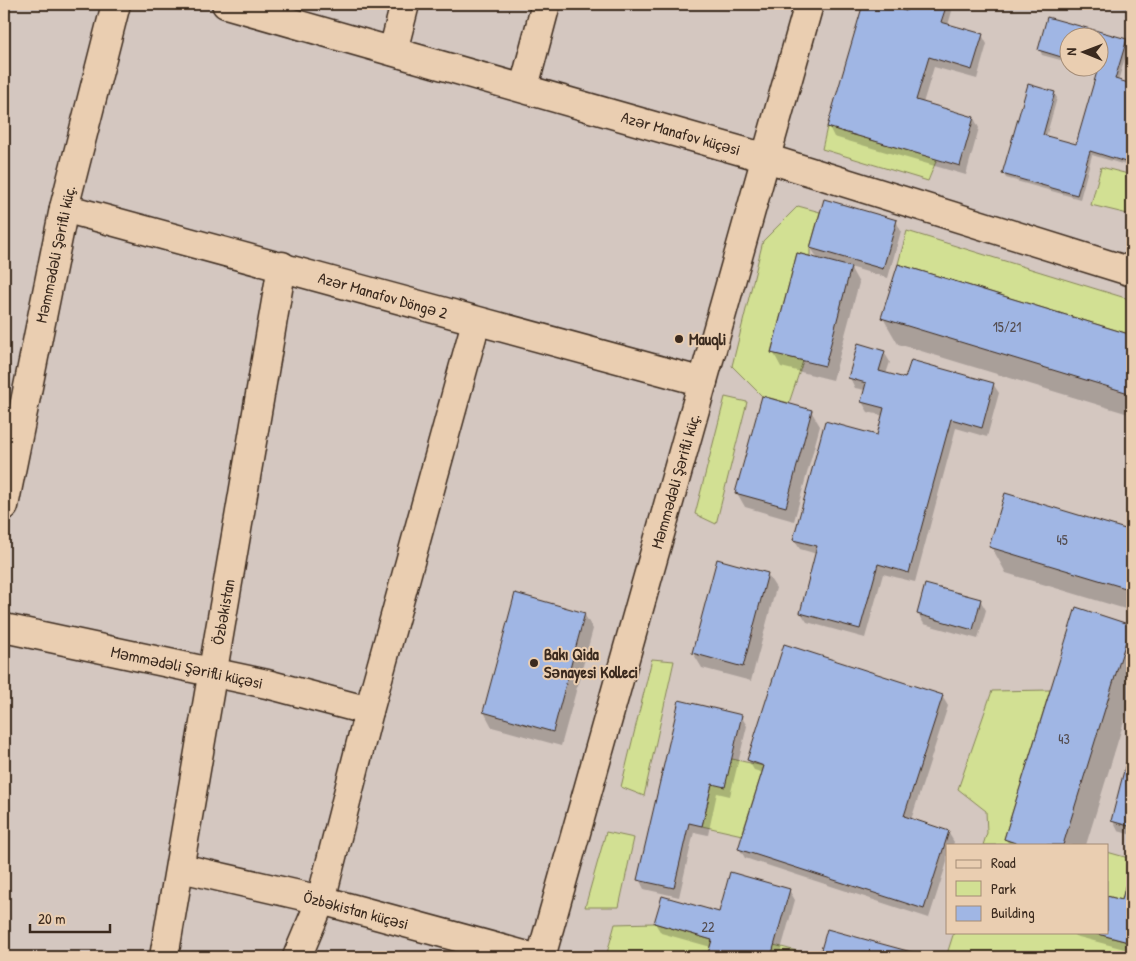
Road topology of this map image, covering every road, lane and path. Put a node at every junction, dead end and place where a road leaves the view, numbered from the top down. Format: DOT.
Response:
graph roads {
  1 [pos="116,4"];
  2 [pos="226,4"];
  3 [pos="405,4"];
  4 [pos="546,4"];
  5 [pos="809,4"];
  6 [pos="394,51"];
  7 [pos="524,88"];
  8 [pos="766,158"];
  9 [pos="64,208"];
  10 [pos="282,266"];
  11 [pos="1132,272"];
  12 [pos="476,322"];
  13 [pos="703,382"];
  14 [pos="4,506"];
  15 [pos="4,628"];
  16 [pos="213,673"];
  17 [pos="370,711"];
  18 [pos="181,868"];
  19 [pos="321,900"];
  20 [pos="164,957"];
  21 [pos="297,957"];
  22 [pos="531,957"];
  23 [pos="541,957"];
  1 -- 9 [label="street, Məmmədəli Şərifli küç."];
  2 -- 6 [label="street, Azər Manafov küçəsi"];
  3 -- 6 [label="street"];
  4 -- 7 [label="street"];
  5 -- 8 [label="street, Məmmədəli Şərifli küç."];
  6 -- 7 [label="street, Azər Manafov küçəsi"];
  7 -- 8 [label="street, Azər Manafov küçəsi"];
  8 -- 11 [label="street, Azər Manafov küçəsi"];
  8 -- 13 [label="street, Məmmədəli Şərifli küç."];
  9 -- 10 [label="street, Azər Manafov Döngə 2"];
  9 -- 14 [label="street, Məmmədəli Şərifli küç."];
  10 -- 12 [label="street, Azər Manafov Döngə 2"];
  10 -- 16 [label="street, Özbəkistan"];
  12 -- 13 [label="street, Azər Manafov Döngə 2"];
  12 -- 17 [label="street"];
  13 -- 23 [label="street, Məmmədəli Şərifli küç."];
  15 -- 16 [label="street, Məmmədəli Şərifli küçəsi"];
  16 -- 17 [label="street, Məmmədəli Şərifli küçəsi"];
  16 -- 18 [label="street, Özbəkistan"];
  17 -- 19 [label="street"];
  18 -- 19 [label="street, Özbəkistan küçəsi"];
  18 -- 20 [label="street, Özbəkistan"];
  19 -- 21 [label="street"];
  19 -- 22 [label="street, Özbəkistan küçəsi"];
}
